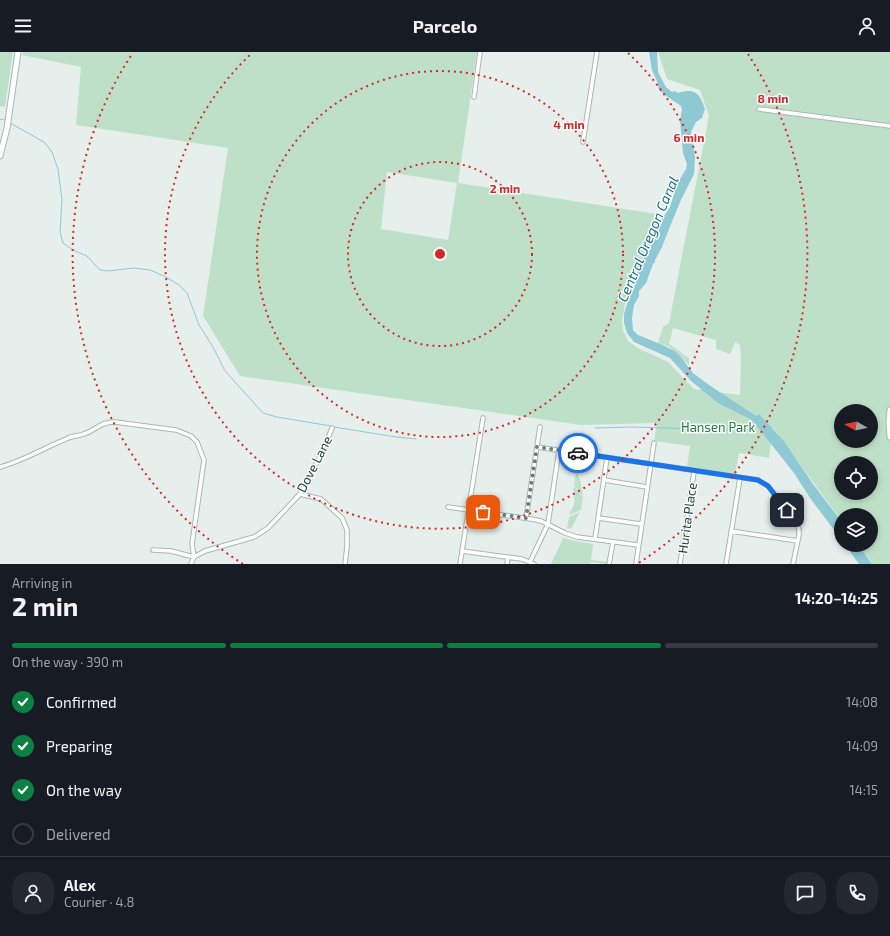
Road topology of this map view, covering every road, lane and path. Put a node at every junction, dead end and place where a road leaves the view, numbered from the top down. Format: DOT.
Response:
graph roads {
  1 [pos="18,52"];
  2 [pos="480,52"];
  3 [pos="597,52"];
  4 [pos="474,97"];
  5 [pos="759,108"];
  6 [pos="890,126"];
  7 [pos="583,142"];
  8 [pos="0,156"];
  9 [pos="890,410"];
  10 [pos="483,418"];
  11 [pos="540,427"];
  12 [pos="332,428"];
  13 [pos="890,437"];
  14 [pos="654,443"];
  15 [pos="537,447"];
  16 [pos="560,450"];
  17 [pos="607,458"];
  18 [pos="651,464"];
  19 [pos="0,467"];
  20 [pos="694,472"];
  21 [pos="740,478"];
  22 [pos="604,480"];
  23 [pos="647,486"];
  24 [pos="300,494"];
  25 [pos="448,507"];
  26 [pos="469,510"];
  27 [pos="526,518"];
  28 [pos="598,518"];
  29 [pos="548,524"];
  30 [pos="641,524"];
  31 [pos="731,531"];
  32 [pos="595,539"];
  33 [pos="798,541"];
  34 [pos="613,542"];
  35 [pos="638,546"];
  36 [pos="153,550"];
  37 [pos="462,551"];
  38 [pos="194,557"];
  39 [pos="508,557"];
  40 [pos="532,563"];
  41 [pos="191,564"];
  42 [pos="345,564"];
  43 [pos="460,564"];
  44 [pos="507,564"];
  45 [pos="609,564"];
  46 [pos="636,564"];
  47 [pos="680,564"];
  48 [pos="726,564"];
  49 [pos="794,564"];
  1 -- 8 [label="street"];
  2 -- 4 [label="street"];
  3 -- 7 [label="street"];
  5 -- 6 [label="street"];
  9 -- 13 [label="street"];
  10 -- 26 [label="street"];
  11 -- 15 [label="street"];
  12 -- 24 [label="street, Dove Lane"];
  14 -- 18 [label="street"];
  15 -- 16 [label="street"];
  15 -- 27 [label="street"];
  16 -- 17 [label="street"];
  16 -- 29 [label="street"];
  17 -- 18 [label="street"];
  17 -- 22 [label="street"];
  18 -- 20 [label="street"];
  18 -- 23 [label="street"];
  19 -- 38 [label="street"];
  20 -- 21 [label="street"];
  20 -- 47 [label="street, Hurita Place"];
  21 -- 31 [label="street"];
  21 -- 33 [label="street"];
  22 -- 23 [label="street"];
  22 -- 28 [label="street"];
  23 -- 30 [label="street"];
  24 -- 38 [label="street, Dove Lane"];
  24 -- 42 [label="street"];
  25 -- 26 [label="street"];
  26 -- 27 [label="street"];
  26 -- 37 [label="street"];
  27 -- 29 [label="street"];
  28 -- 30 [label="street"];
  28 -- 32 [label="street"];
  29 -- 32 [label="street"];
  29 -- 40 [label="street"];
  30 -- 35 [label="street"];
  31 -- 33 [label="street"];
  31 -- 48 [label="street"];
  32 -- 34 [label="street"];
  33 -- 49 [label="street"];
  34 -- 35 [label="street"];
  34 -- 45 [label="street"];
  35 -- 46 [label="street"];
  36 -- 38 [label="street"];
  37 -- 39 [label="street"];
  37 -- 43 [label="street"];
  38 -- 41 [label="street"];
  39 -- 40 [label="street"];
  39 -- 44 [label="street"];
}
